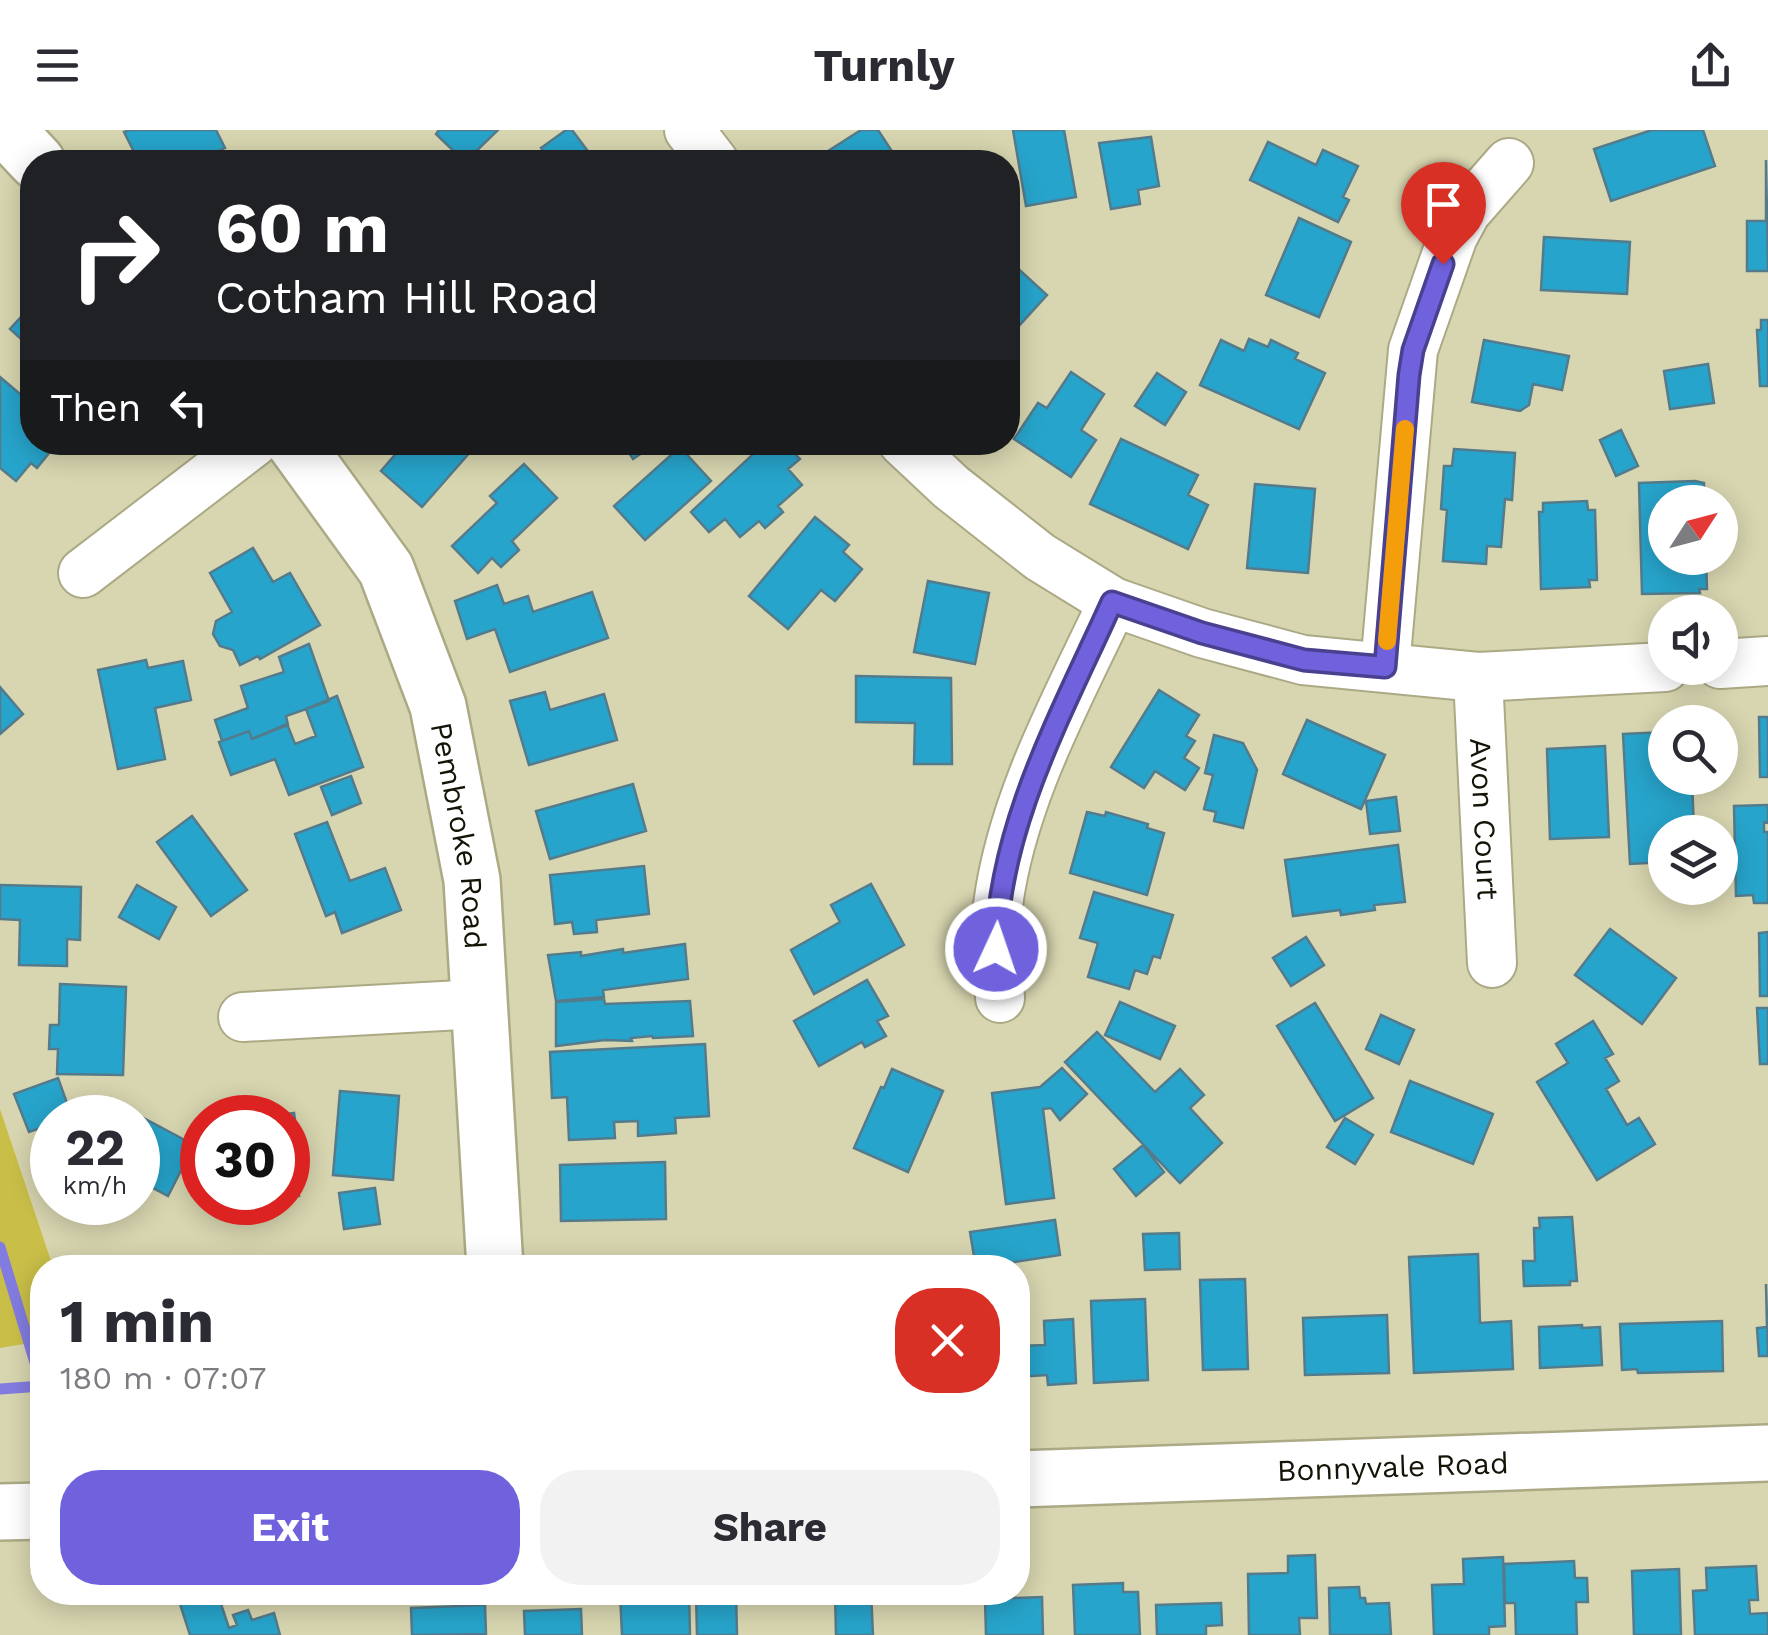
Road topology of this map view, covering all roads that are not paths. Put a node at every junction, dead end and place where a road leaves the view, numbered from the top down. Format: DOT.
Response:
graph roads {
  1 [pos="7,130"];
  2 [pos="26,150"];
  3 [pos="1510,162"];
  4 [pos="237,455"];
  5 [pos="303,455"];
  6 [pos="917,455"];
  7 [pos="83,573"];
  8 [pos="1112,602"];
  9 [pos="1768,661"];
  10 [pos="1738,663"];
  11 [pos="1385,667"];
  12 [pos="1648,668"];
  13 [pos="1478,677"];
  14 [pos="1492,963"];
  15 [pos="1000,998"];
  16 [pos="479,1004"];
  17 [pos="243,1017"];
  18 [pos="494,1255"];
  19 [pos="1768,1453"];
  20 [pos="1030,1478"];
  21 [pos="30,1511"];
  22 [pos="0,1512"];
  1 -- 2 [label="street"];
  3 -- 11 [label="street"];
  4 -- 7 [label="street"];
  5 -- 16 [label="street, Pembroke Road"];
  6 -- 8 [label="street"];
  8 -- 11 [label="street"];
  8 -- 15 [label="street"];
  9 -- 10 [label="street"];
  11 -- 13 [label="street"];
  12 -- 13 [label="street"];
  13 -- 14 [label="street, Avon Court"];
  16 -- 17 [label="street"];
  16 -- 18 [label="street, Pembroke Road"];
  19 -- 20 [label="street, Bonnyvale Road"];
  21 -- 22 [label="street"];
}
